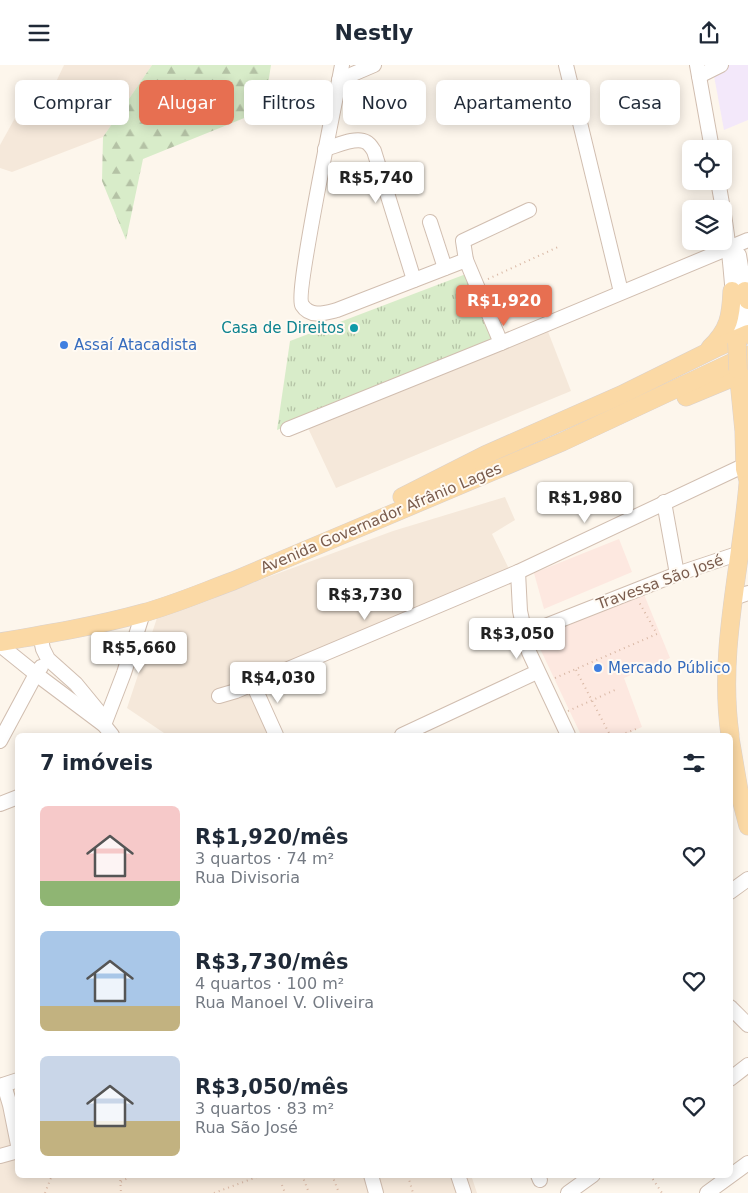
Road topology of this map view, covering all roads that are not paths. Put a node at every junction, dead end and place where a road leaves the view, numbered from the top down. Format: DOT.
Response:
graph roads {
  1 [pos="342,65"];
  2 [pos="374,65"];
  3 [pos="566,65"];
  4 [pos="721,65"];
  5 [pos="698,70"];
  6 [pos="339,80"];
  7 [pos="710,140"];
  8 [pos="325,149"];
  9 [pos="529,210"];
  10 [pos="430,222"];
  11 [pos="748,240"];
  12 [pos="732,246"];
  13 [pos="722,250"];
  14 [pos="729,250"];
  15 [pos="466,260"];
  16 [pos="445,268"];
  17 [pos="414,280"];
  18 [pos="621,292"];
  19 [pos="742,294"];
  20 [pos="501,343"];
  21 [pos="738,352"];
  22 [pos="712,386"];
  23 [pos="742,407"];
  24 [pos="288,429"];
  25 [pos="747,485"];
  26 [pos="664,502"];
  27 [pos="402,503"];
  28 [pos="740,553"];
  29 [pos="518,572"];
  30 [pos="677,574"];
  31 [pos="741,595"];
  32 [pos="144,613"];
  33 [pos="0,632"];
  34 [pos="525,634"];
  35 [pos="40,635"];
  36 [pos="0,643"];
  37 [pos="48,659"];
  38 [pos="36,674"];
  39 [pos="540,678"];
  40 [pos="253,684"];
  41 [pos="220,696"];
  42 [pos="108,730"];
  43 [pos="275,733"];
  44 [pos="407,733"];
  45 [pos="567,733"];
  46 [pos="729,733"];
  47 [pos="0,741"];
  48 [pos="733,758"];
  49 [pos="15,798"];
  50 [pos="0,804"];
  51 [pos="748,826"];
  52 [pos="748,879"];
  53 [pos="733,890"];
  54 [pos="733,1011"];
  55 [pos="748,1025"];
  56 [pos="748,1065"];
  57 [pos="733,1077"];
  58 [pos="15,1081"];
  59 [pos="2,1086"];
  60 [pos="15,1130"];
  61 [pos="15,1152"];
  62 [pos="0,1156"];
  63 [pos="748,1163"];
  64 [pos="733,1174"];
  65 [pos="372,1178"];
  66 [pos="459,1178"];
  67 [pos="589,1178"];
  68 [pos="728,1178"];
  69 [pos="376,1193"];
  70 [pos="464,1193"];
  71 [pos="568,1193"];
  72 [pos="708,1193"];
  1 -- 6 [label="street"];
  2 -- 6 [label="street"];
  3 -- 18 [label="street"];
  4 -- 5 [label="street"];
  5 -- 7 [label="street"];
  6 -- 8 [label="street"];
  8 -- 17 [label="street"];
  8 -- 17 [label="street"];
  9 -- 15 [label="street"];
  10 -- 16 [label="street"];
  11 -- 12 [label="street"];
  13 -- 18 [label="street"];
  14 -- 19 [label="street"];
  15 -- 16 [label="street"];
  15 -- 20 [label="street"];
  16 -- 17 [label="street"];
  18 -- 20 [label="street"];
  19 -- 21 [label="street"];
  19 -- 21 [label="main road"];
  20 -- 24 [label="street"];
  21 -- 22 [label="main road"];
  21 -- 23 [label="main road"];
  21 -- 27 [label="main road, Avenida Governador Afrânio Lages"];
  21 -- 27 [label="main road"];
  22 -- 23 [label="main road"];
  22 -- 27 [label="main road"];
  23 -- 25 [label="main road"];
  25 -- 26 [label="street"];
  25 -- 28 [label="main road"];
  26 -- 29 [label="street"];
  26 -- 30 [label="street"];
  27 -- 32 [label="main road, Avenida Governador Afrânio Lages"];
  27 -- 33 [label="main road, Avenida Governador Afrânio Lages"];
  28 -- 30 [label="street, Travessa São José"];
  28 -- 31 [label="main road"];
  29 -- 34 [label="street"];
  29 -- 40 [label="street"];
  30 -- 34 [label="street, Travessa São José"];
  31 -- 46 [label="main road"];
  32 -- 35 [label="main road, Avenida Governador Afrânio Lages"];
  32 -- 42 [label="street"];
  34 -- 39 [label="street"];
  35 -- 36 [label="main road, Avenida Governador Afrânio Lages"];
  35 -- 37 [label="street"];
  36 -- 38 [label="street"];
  37 -- 38 [label="street"];
  37 -- 42 [label="street"];
  38 -- 42 [label="street"];
  38 -- 47 [label="street"];
  39 -- 44 [label="street"];
  39 -- 45 [label="street"];
  40 -- 41 [label="street"];
  40 -- 43 [label="street"];
  48 -- 51 [label="main road"];
  49 -- 50 [label="street"];
  52 -- 53 [label="street"];
  54 -- 55 [label="street"];
  56 -- 57 [label="street"];
  58 -- 59 [label="street"];
  59 -- 60 [label="street"];
  61 -- 62 [label="street"];
  63 -- 64 [label="street"];
  65 -- 69 [label="street"];
  66 -- 70 [label="street"];
  67 -- 71 [label="street"];
  68 -- 72 [label="street"];
}
